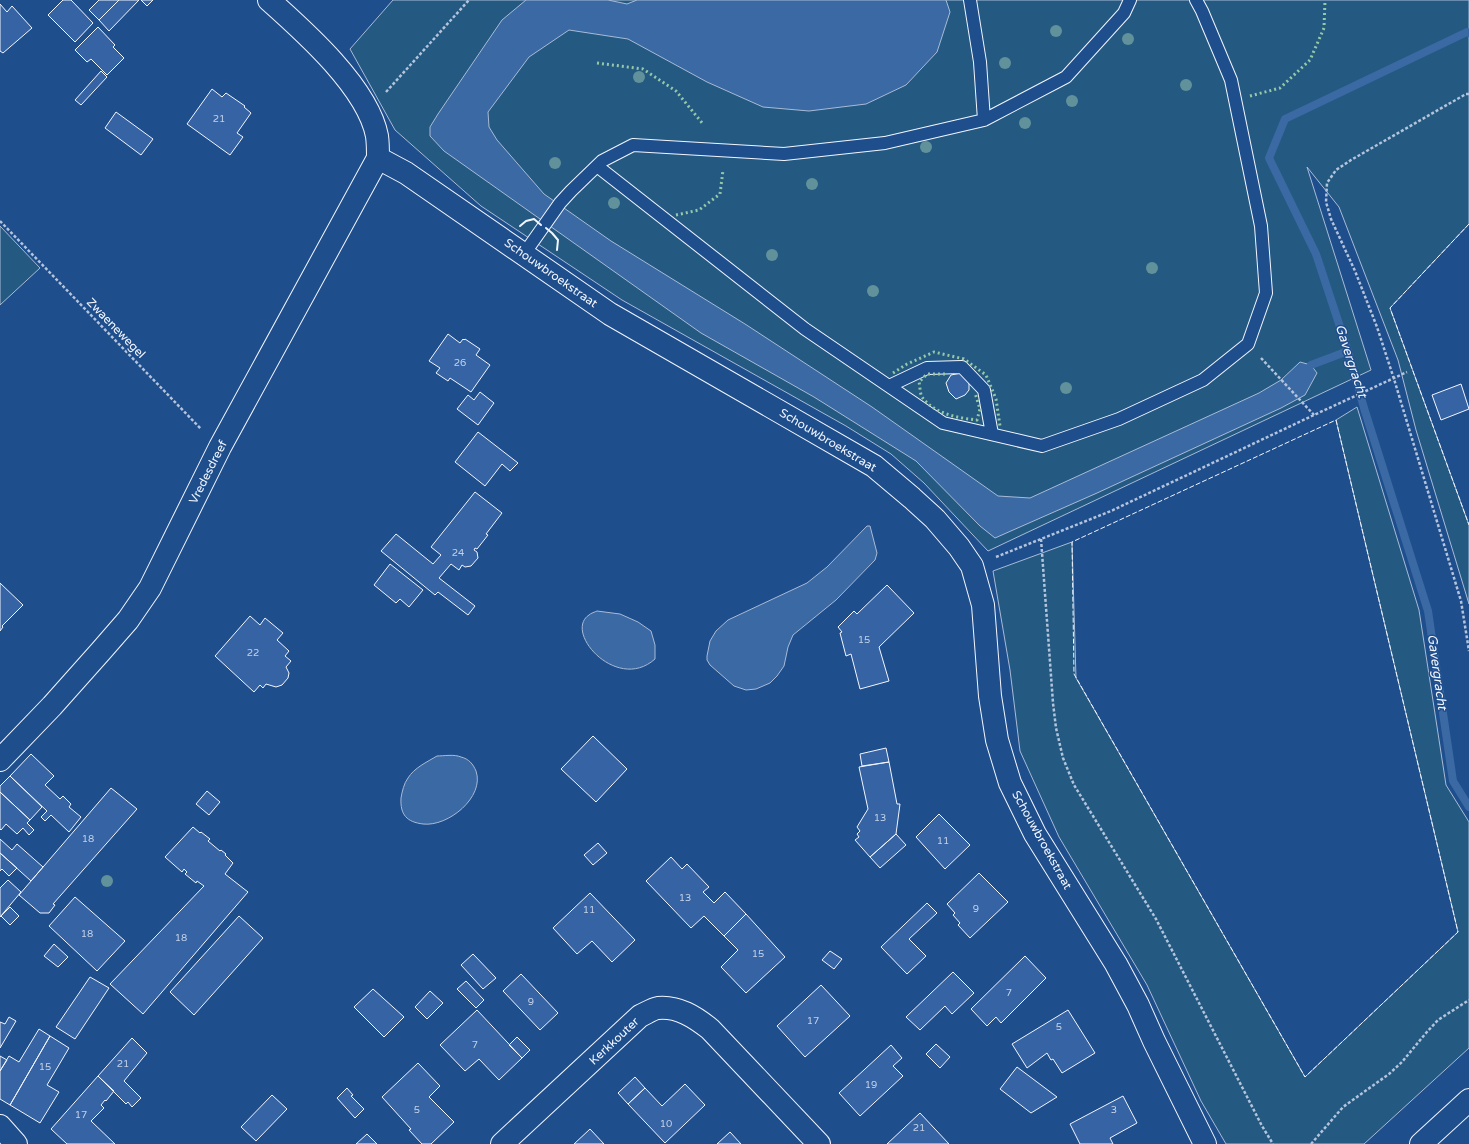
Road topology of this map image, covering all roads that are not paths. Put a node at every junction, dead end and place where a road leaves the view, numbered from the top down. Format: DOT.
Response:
graph roads {
  1 [pos="269,0"];
  2 [pos="970,0"];
  3 [pos="1130,0"];
  4 [pos="1196,0"];
  5 [pos="984,120"];
  6 [pos="378,158"];
  7 [pos="597,166"];
  8 [pos="524,254"];
  9 [pos="889,386"];
  10 [pos="992,434"];
  11 [pos="0,760"];
  12 [pos="1469,1100"];
  13 [pos="0,1126"];
  14 [pos="16,1144"];
  15 [pos="502,1144"];
  16 [pos="819,1144"];
  17 [pos="1205,1144"];
  18 [pos="1421,1144"];
  1 -- 6 [label="street"];
  2 -- 5 [label="lane"];
  3 -- 5 [label="lane"];
  4 -- 10 [label="lane"];
  5 -- 7 [label="lane"];
  6 -- 8 [label="street, Schouwbroekstraat"];
  6 -- 11 [label="street, Vredesdreef"];
  7 -- 8 [label="lane"];
  7 -- 9 [label="lane"];
  8 -- 17 [label="street, Schouwbroekstraat"];
  9 -- 10 [label="lane"];
  9 -- 10 [label="lane"];
  12 -- 18 [label="street"];
  13 -- 14 [label="street"];
  15 -- 16 [label="street, Kerkkouter"];
}
